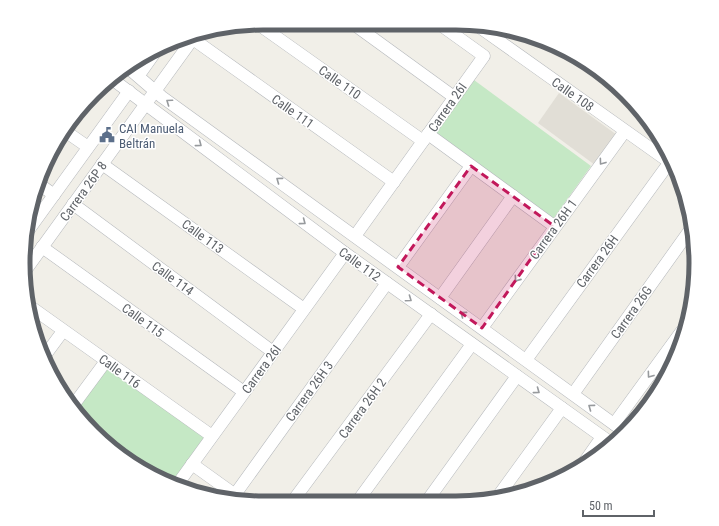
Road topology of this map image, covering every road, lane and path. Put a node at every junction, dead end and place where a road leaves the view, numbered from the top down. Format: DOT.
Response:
graph roads {
  1 [pos="267,30"];
  2 [pos="362,30"];
  3 [pos="448,30"];
  4 [pos="473,30"];
  5 [pos="485,32"];
  6 [pos="199,39"];
  7 [pos="191,41"];
  8 [pos="464,42"];
  9 [pos="151,59"];
  10 [pos="132,70"];
  11 [pos="139,75"];
  12 [pos="116,82"];
  13 [pos="129,91"];
  14 [pos="155,91"];
  15 [pos="454,97"];
  16 [pos="146,104"];
  17 [pos="625,130"];
  18 [pos="69,134"];
  19 [pos="426,138"];
  20 [pos="88,147"];
  21 [pos="664,159"];
  22 [pos="102,164"];
  23 [pos="667,165"];
  24 [pos="471,166"];
  25 [pos="394,182"];
  26 [pos="43,187"];
  27 [pos="54,195"];
  28 [pos="513,196"];
  29 [pos="74,204"];
  30 [pos="33,222"];
  31 [pos="554,226"];
  32 [pos="687,234"];
  33 [pos="355,236"];
  34 [pos="42,248"];
  35 [pos="345,254"];
  36 [pos="30,264"];
  37 [pos="398,267"];
  38 [pos="387,283"];
  39 [pos="440,298"];
  40 [pos="304,309"];
  41 [pos="35,311"];
  42 [pos="431,314"];
  43 [pos="482,328"];
  44 [pos="63,330"];
  45 [pos="677,338"];
  46 [pos="472,344"];
  47 [pos="48,351"];
  48 [pos="274,352"];
  49 [pos="526,360"];
  50 [pos="106,361"];
  51 [pos="517,376"];
  52 [pos="244,392"];
  53 [pos="573,394"];
  54 [pos="76,402"];
  55 [pos="562,408"];
  56 [pos="618,427"];
  57 [pos="212,436"];
  58 [pos="607,440"];
  59 [pos="192,464"];
  60 [pos="180,481"];
  61 [pos="501,492"];
  62 [pos="229,493"];
  63 [pos="235,494"];
  64 [pos="296,496"];
  65 [pos="360,496"];
  66 [pos="431,496"];
  1 -- 19 [label="street, Calle 110"];
  2 -- 15 [label="street"];
  3 -- 8 [label="street"];
  4 -- 8 [label="street"];
  5 -- 17 [label="street, Calle 108"];
  6 -- 25 [label="street, Calle 111"];
  7 -- 14 [label="street, Carrera 26P 8"];
  8 -- 15 [label="street, Carrera 26I"];
  9 -- 11 [label="street"];
  10 -- 11 [label="street, Calle 112"];
  11 -- 14 [label="street, Calle 112"];
  12 -- 13 [label="street, Calle 112"];
  13 -- 16 [label="street, Calle 112"];
  13 -- 20 [label="street, Carrera 26P 8"];
  14 -- 16 [label="street, Carrera 26P 8"];
  33 -- 14 [label="street, Calle 112, one-way"];
  15 -- 19 [label="street, Carrera 26I"];
  16 -- 22 [label="street, Carrera 26P 8"];
  16 -- 35 [label="street, Calle 112, one-way"];
  17 -- 21 [label="street, Calle 108"];
  17 -- 31 [label="street, Carrera 26H 1, one-way"];
  18 -- 20 [label="street"];
  19 -- 24 [label="street, Calle 110"];
  19 -- 25 [label="street, Carrera 26I"];
  20 -- 27 [label="street, Carrera 26P 8"];
  22 -- 29 [label="street, Carrera 26P 8"];
  22 -- 40 [label="street, Calle 113"];
  23 -- 49 [label="street, Carrera 26H"];
  24 -- 28 [label="street, Calle 110"];
  24 -- 37 [label="street"];
  25 -- 33 [label="street, Carrera 26I"];
  26 -- 27 [label="street"];
  27 -- 30 [label="street, Carrera 26P 8"];
  28 -- 31 [label="street, Calle 110"];
  28 -- 39 [label="street"];
  29 -- 34 [label="street, Carrera 26P 8"];
  29 -- 48 [label="street, Calle 114"];
  31 -- 43 [label="street, Carrera 26H 1, one-way"];
  32 -- 53 [label="street, Carrera 26G"];
  33 -- 37 [label="street, Calle 112"];
  34 -- 36 [label="street, Carrera 26P 8"];
  34 -- 52 [label="street, Calle 115"];
  35 -- 38 [label="street, Calle 112"];
  35 -- 40 [label="street, Carrera 26I"];
  37 -- 39 [label="street, Calle 112"];
  38 -- 42 [label="street, Calle 112, one-way"];
  38 -- 63 [label="street, Carrera 26H 3"];
  43 -- 39 [label="street, Calle 112, one-way"];
  40 -- 48 [label="street, Carrera 26I"];
  41 -- 44 [label="street, Calle 116"];
  42 -- 46 [label="street, Calle 112"];
  42 -- 64 [label="street, Carrera 26H 2"];
  43 -- 49 [label="street, Calle 112"];
  44 -- 47 [label="street"];
  44 -- 50 [label="street, Calle 116"];
  45 -- 56 [label="street, one-way"];
  46 -- 51 [label="street, Calle 112"];
  46 -- 65 [label="street"];
  48 -- 52 [label="street, Carrera 26I"];
  49 -- 53 [label="street, Calle 112"];
  50 -- 54 [label="street"];
  50 -- 57 [label="street, Calle 116"];
  51 -- 55 [label="street, Calle 112, one-way"];
  51 -- 66 [label="street"];
  52 -- 57 [label="street, Carrera 26I"];
  56 -- 53 [label="street, Calle 112, one-way"];
  55 -- 58 [label="street, Calle 112"];
  55 -- 61 [label="street"];
  57 -- 59 [label="street, Carrera 26I"];
  59 -- 60 [label="street, Carrera 26I"];
  59 -- 62 [label="street"];
}
